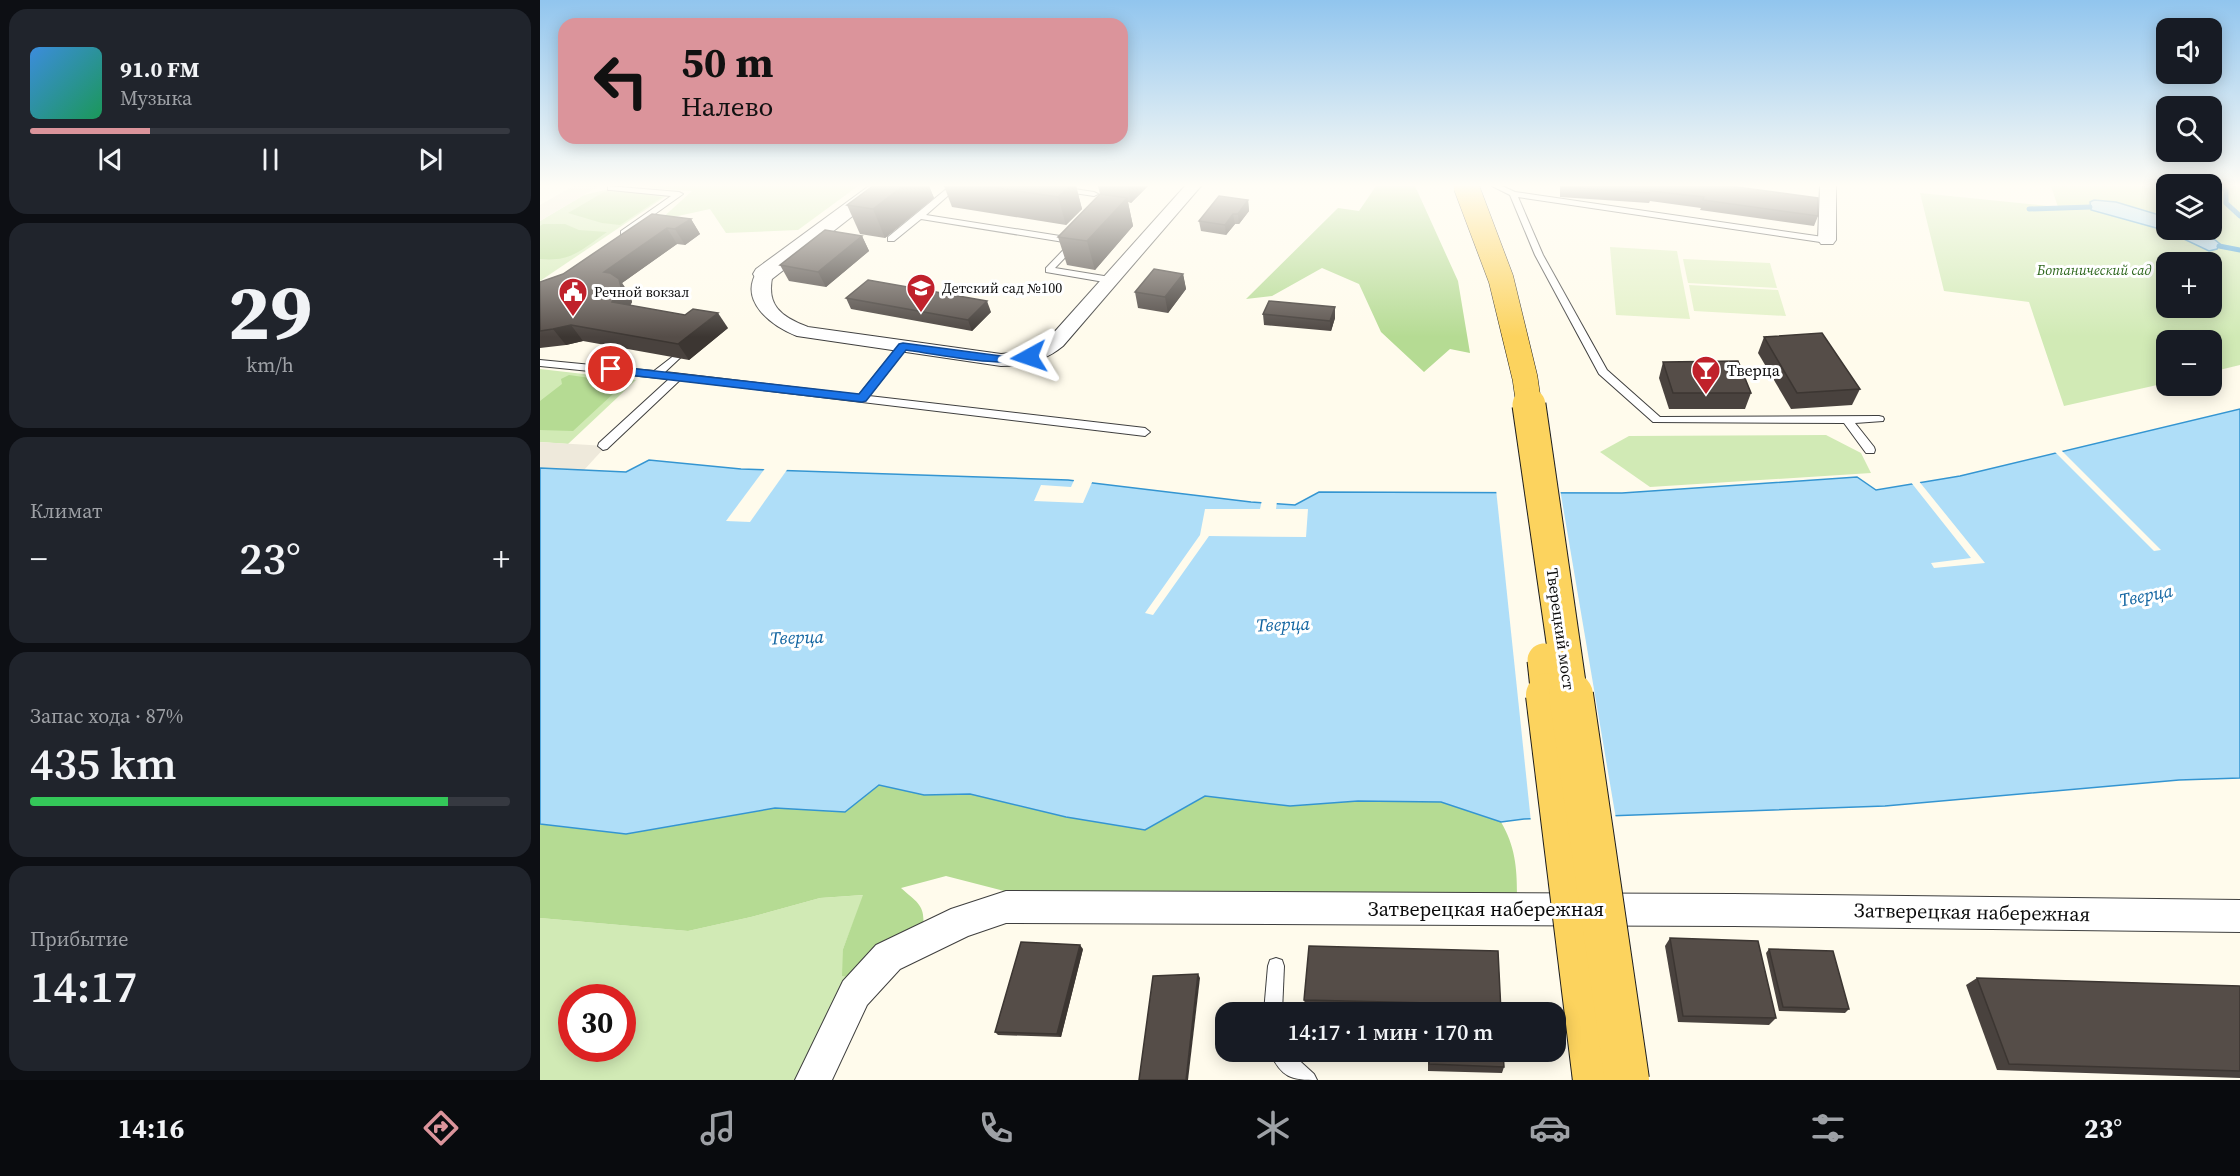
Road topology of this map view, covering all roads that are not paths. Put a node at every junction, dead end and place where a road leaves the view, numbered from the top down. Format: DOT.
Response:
graph roads {
  1 [pos="814,236"];
  2 [pos="894,236"];
  3 [pos="1042,236"];
  4 [pos="1148,236"];
  5 [pos="1470,236"];
  6 [pos="1485,236"];
  7 [pos="1531,236"];
  8 [pos="1801,236"];
  9 [pos="1827,236"];
  10 [pos="891,239"];
  11 [pos="1827,240"];
  12 [pos="764,274"];
  13 [pos="1110,280"];
  14 [pos="903,346"];
  15 [pos="676,357"];
  16 [pos="540,363"];
  17 [pos="656,374"];
  18 [pos="678,376"];
  19 [pos="862,398"];
  20 [pos="1847,419"];
  21 [pos="1879,419"];
  22 [pos="1145,432"];
  23 [pos="603,446"];
  24 [pos="1870,450"];
  25 [pos="2240,916"];
  26 [pos="1276,966"];
  27 [pos="1274,1002"];
  28 [pos="1286,1062"];
  29 [pos="813,1080"];
  30 [pos="1308,1080"];
  31 [pos="1595,1080"];
  32 [pos="1627,1080"];
  1 -- 12 [label="street"];
  2 -- 10 [label="lane"];
  3 -- 13 [label="lane"];
  4 -- 13 [label="street"];
  5 -- 31 [label="main road, Тверецкий мост, bridge"];
  6 -- 32 [label="main road, Тверецкий мост, bridge"];
  7 -- 20 [label="lane"];
  8 -- 11 [label="lane"];
  9 -- 11 [label="street"];
  12 -- 14 [label="street"];
  13 -- 14 [label="street"];
  14 -- 19 [label="lane"];
  15 -- 17 [label="lane"];
  16 -- 17 [label="lane"];
  17 -- 18 [label="lane"];
  18 -- 19 [label="lane"];
  18 -- 23 [label="lane"];
  19 -- 22 [label="lane"];
  20 -- 21 [label="lane"];
  20 -- 24 [label="lane"];
  25 -- 29 [label="street, Затверецкая набережная"];
  26 -- 27 [label="lane"];
  28 -- 30 [label="lane"];
}
